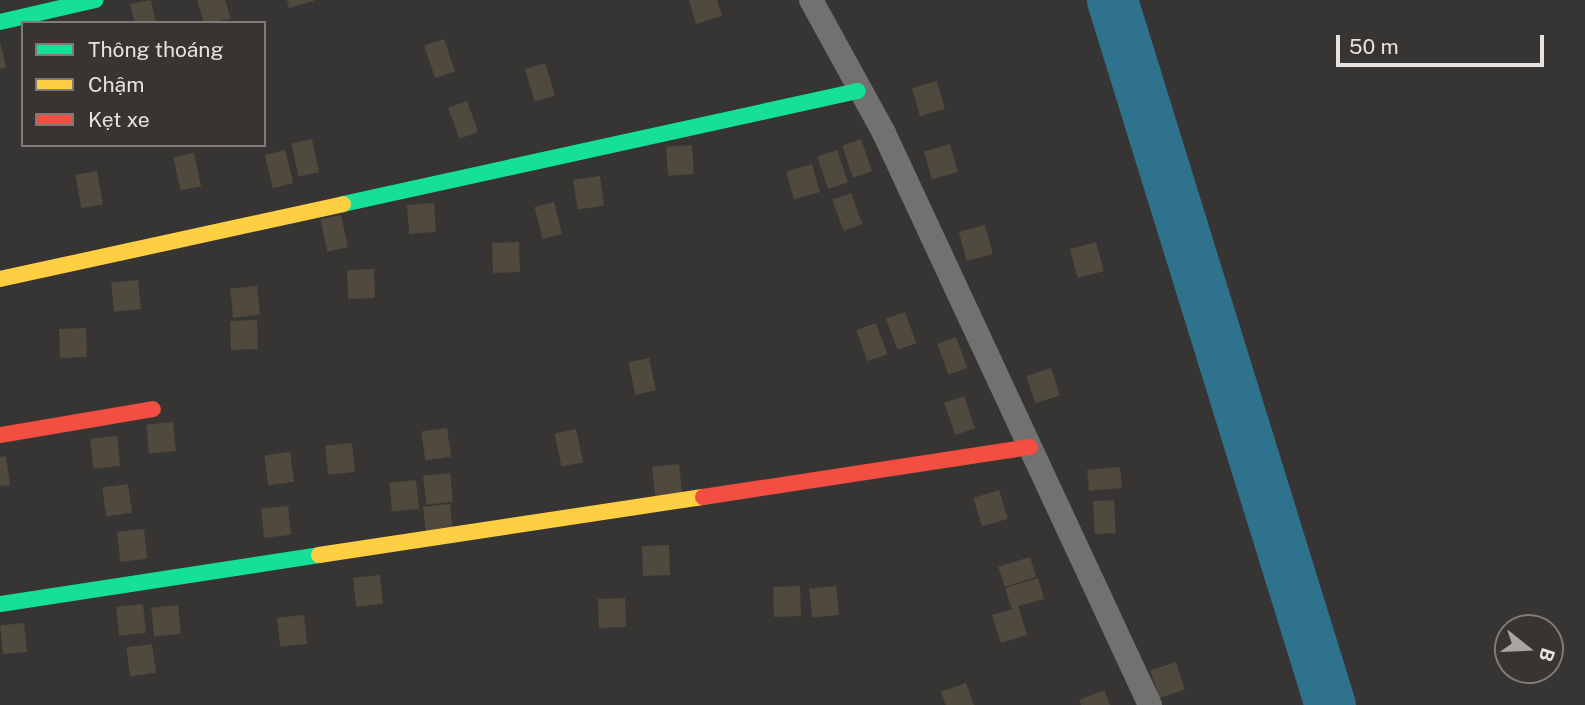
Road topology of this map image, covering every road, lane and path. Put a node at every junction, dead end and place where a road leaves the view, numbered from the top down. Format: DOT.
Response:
graph roads {
  1 [pos="95,0"];
  2 [pos="811,0"];
  3 [pos="0,22"];
  4 [pos="858,91"];
  5 [pos="0,279"];
  6 [pos="153,409"];
  7 [pos="0,435"];
  8 [pos="1030,447"];
  9 [pos="0,604"];
  10 [pos="1150,705"];
  1 -- 3 [label="street"];
  2 -- 4 [label="street"];
  4 -- 5 [label="street"];
  4 -- 8 [label="street"];
  6 -- 7 [label="street"];
  8 -- 9 [label="street"];
  8 -- 10 [label="street"];
}
